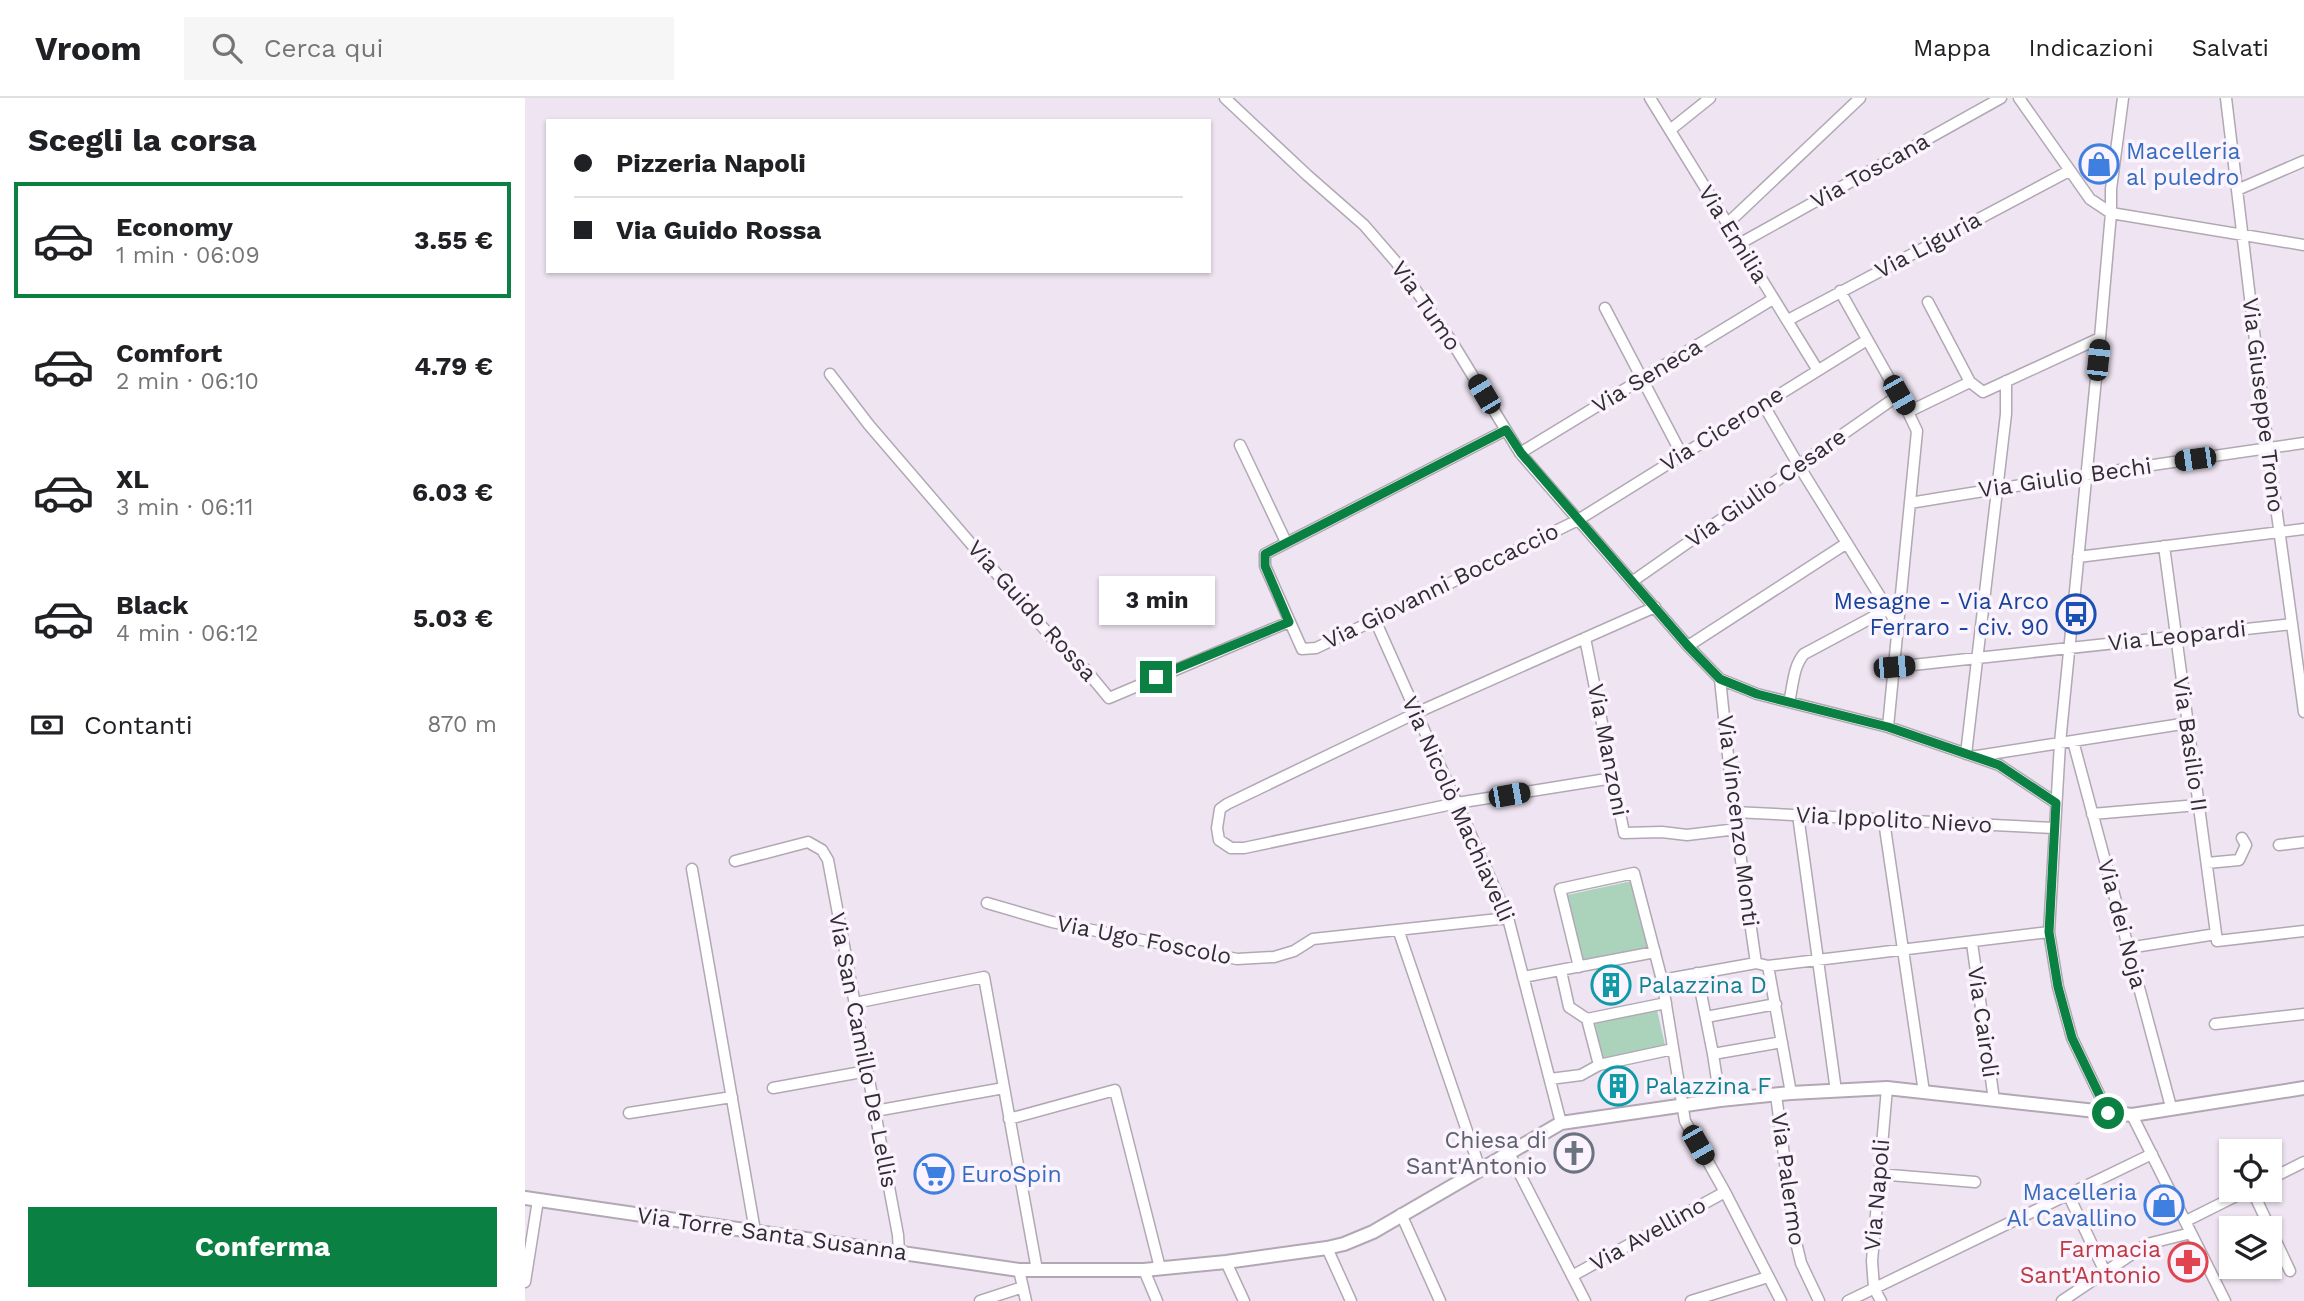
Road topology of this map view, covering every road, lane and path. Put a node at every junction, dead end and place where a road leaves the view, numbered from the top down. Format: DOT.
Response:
graph roads {
  1 [pos="1224,98"];
  2 [pos="1650,98"];
  3 [pos="1710,98"];
  4 [pos="1860,98"];
  5 [pos="2001,98"];
  6 [pos="2018,98"];
  7 [pos="2123,98"];
  8 [pos="2226,98"];
  9 [pos="1670,130"];
  10 [pos="2304,161"];
  11 [pos="2069,171"];
  12 [pos="2237,190"];
  13 [pos="2111,213"];
  14 [pos="1727,224"];
  15 [pos="2242,234"];
  16 [pos="1739,244"];
  17 [pos="2304,245"];
  18 [pos="1840,291"];
  19 [pos="1773,299"];
  20 [pos="1927,302"];
  21 [pos="1605,308"];
  22 [pos="1788,320"];
  23 [pos="2100,338"];
  24 [pos="1867,340"];
  25 [pos="1817,369"];
  26 [pos="830,374"];
  27 [pos="1641,381"];
  28 [pos="2006,381"];
  29 [pos="1970,382"];
  30 [pos="1899,395"];
  31 [pos="1763,404"];
  32 [pos="1908,412"];
  33 [pos="1506,430"];
  34 [pos="2304,443"];
  35 [pos="1240,445"];
  36 [pos="2268,448"];
  37 [pos="1521,453"];
  38 [pos="1682,455"];
  39 [pos="1799,466"];
  40 [pos="2088,476"];
  41 [pos="1997,487"];
  42 [pos="1910,503"];
  43 [pos="1578,520"];
  44 [pos="2304,529"];
  45 [pos="2279,532"];
  46 [pos="1286,542"];
  47 [pos="1847,543"];
  48 [pos="2164,546"];
  49 [pos="2078,557"];
  50 [pos="1633,581"];
  51 [pos="1655,607"];
  52 [pos="1888,609"];
  53 [pos="1375,621"];
  54 [pos="1289,622"];
  55 [pos="1897,624"];
  56 [pos="2292,624"];
  57 [pos="2175,636"];
  58 [pos="1585,638"];
  59 [pos="1688,646"];
  60 [pos="2069,648"];
  61 [pos="1977,659"];
  62 [pos="1894,667"];
  63 [pos="1720,679"];
  64 [pos="1789,702"];
  65 [pos="2304,712"];
  66 [pos="1416,713"];
  67 [pos="2188,723"];
  68 [pos="1888,727"];
  69 [pos="2073,741"];
  70 [pos="2060,743"];
  71 [pos="1970,755"];
  72 [pos="1613,778"];
  73 [pos="1457,803"];
  74 [pos="2056,803"];
  75 [pos="2199,805"];
  76 [pos="1734,812"];
  77 [pos="2092,814"];
  78 [pos="1798,815"];
  79 [pos="1884,821"];
  80 [pos="2054,828"];
  81 [pos="1737,829"];
  82 [pos="2242,838"];
  83 [pos="2304,842"];
  84 [pos="2279,845"];
  85 [pos="735,861"];
  86 [pos="2207,863"];
  87 [pos="692,869"];
  88 [pos="988,903"];
  89 [pos="1508,918"];
  90 [pos="2304,931"];
  91 [pos="1399,932"];
  92 [pos="2049,932"];
  93 [pos="2217,937"];
  94 [pos="1972,943"];
  95 [pos="2128,948"];
  96 [pos="1902,950"];
  97 [pos="1655,952"];
  98 [pos="1819,960"];
  99 [pos="1756,964"];
  100 [pos="1768,966"];
  101 [pos="1579,967"];
  102 [pos="1561,971"];
  103 [pos="1697,973"];
  104 [pos="1523,977"];
  105 [pos="1662,980"];
  106 [pos="855,1003"];
  107 [pos="1666,1003"];
  108 [pos="1776,1004"];
  109 [pos="2304,1014"];
  110 [pos="1706,1017"];
  111 [pos="1587,1019"];
  112 [pos="2215,1024"];
  113 [pos="1782,1042"];
  114 [pos="1673,1049"];
  115 [pos="1713,1054"];
  116 [pos="1599,1065"];
  117 [pos="867,1071"];
  118 [pos="1550,1079"];
  119 [pos="773,1088"];
  120 [pos="1004,1088"];
  121 [pos="1887,1088"];
  122 [pos="2304,1088"];
  123 [pos="1836,1091"];
  124 [pos="1924,1092"];
  125 [pos="1791,1093"];
  126 [pos="1776,1095"];
  127 [pos="732,1097"];
  128 [pos="1720,1100"];
  129 [pos="1994,1100"];
  130 [pos="1682,1105"];
  131 [pos="2171,1107"];
  132 [pos="875,1111"];
  133 [pos="629,1113"];
  134 [pos="2108,1113"];
  135 [pos="2131,1115"];
  136 [pos="1009,1119"];
  137 [pos="1561,1123"];
  138 [pos="1509,1153"];
  139 [pos="2152,1154"];
  140 [pos="2304,1162"];
  141 [pos="1480,1169"];
  142 [pos="2282,1173"];
  143 [pos="1878,1174"];
  144 [pos="1975,1182"];
  145 [pos="1725,1192"];
  146 [pos="2067,1194"];
  147 [pos="525,1198"];
  148 [pos="538,1200"];
  149 [pos="2225,1202"];
  150 [pos="2256,1202"];
  151 [pos="1402,1214"];
  152 [pos="2186,1221"];
  153 [pos="755,1231"];
  154 [pos="2191,1233"];
  155 [pos="1327,1248"];
  156 [pos="899,1252"];
  157 [pos="1226,1262"];
  158 [pos="1160,1268"];
  159 [pos="1019,1270"];
  160 [pos="1037,1270"];
  161 [pos="1144,1270"];
  162 [pos="2290,1270"];
  163 [pos="2105,1272"];
  164 [pos="1572,1276"];
  165 [pos="1768,1277"];
  166 [pos="525,1282"];
  167 [pos="1023,1287"];
  168 [pos="1874,1288"];
  169 [pos="980,1301"];
  170 [pos="1027,1301"];
  171 [pos="1157,1301"];
  172 [pos="1244,1301"];
  173 [pos="1351,1301"];
  174 [pos="1440,1301"];
  175 [pos="1585,1301"];
  176 [pos="1691,1301"];
  177 [pos="1781,1301"];
  178 [pos="1819,1301"];
  179 [pos="1848,1301"];
  180 [pos="1881,1301"];
  181 [pos="2062,1301"];
  182 [pos="2225,1301"];
  1 -- 33 [label="street, Via Tumo"];
  2 -- 9 [label="street, Via Emilia"];
  3 -- 9 [label="street"];
  4 -- 14 [label="street"];
  5 -- 16 [label="street, Via Toscana"];
  6 -- 11 [label="street"];
  7 -- 13 [label="street"];
  8 -- 12 [label="street, Via Giuseppe Trono"];
  9 -- 14 [label="street, Via Emilia"];
  10 -- 12 [label="street"];
  11 -- 13 [label="street"];
  11 -- 18 [label="street, Via Liguria"];
  12 -- 15 [label="street, Via Giuseppe Trono"];
  13 -- 15 [label="street"];
  13 -- 23 [label="street"];
  14 -- 16 [label="street, Via Emilia"];
  15 -- 17 [label="street"];
  15 -- 36 [label="street, Via Giuseppe Trono"];
  16 -- 19 [label="street, Via Emilia"];
  18 -- 22 [label="street, Via Liguria"];
  18 -- 24 [label="street"];
  19 -- 22 [label="street, Via Emilia"];
  19 -- 27 [label="street, Via Seneca"];
  20 -- 29 [label="street"];
  21 -- 27 [label="street"];
  22 -- 25 [label="street, Via Emilia"];
  23 -- 28 [label="street"];
  23 -- 40 [label="street"];
  24 -- 25 [label="street, Via Cicerone"];
  24 -- 30 [label="street"];
  25 -- 31 [label="street, Via Cicerone"];
  26 -- 54 [label="street, Via Guido Rossa"];
  27 -- 37 [label="street, Via Seneca"];
  27 -- 38 [label="street"];
  28 -- 29 [label="street"];
  28 -- 41 [label="street"];
  29 -- 32 [label="street"];
  30 -- 32 [label="street"];
  30 -- 39 [label="street, Via Giulio Cesare"];
  31 -- 38 [label="street, Via Cicerone"];
  31 -- 39 [label="street"];
  32 -- 42 [label="street"];
  33 -- 37 [label="street, Via Tumo"];
  33 -- 46 [label="street"];
  34 -- 36 [label="street, Via Giulio Bechi"];
  35 -- 46 [label="street"];
  36 -- 40 [label="street, Via Giulio Bechi"];
  36 -- 45 [label="street, Via Giuseppe Trono"];
  37 -- 43 [label="street, Via Tumo"];
  38 -- 43 [label="street, Via Cicerone"];
  39 -- 47 [label="street"];
  39 -- 50 [label="street, Via Giulio Cesare"];
  40 -- 41 [label="street, Via Giulio Bechi"];
  40 -- 49 [label="street"];
  41 -- 42 [label="street, Via Giulio Bechi"];
  41 -- 61 [label="street"];
  42 -- 55 [label="street"];
  43 -- 50 [label="street, Via Tumo"];
  43 -- 53 [label="street, Via Giovanni Boccaccio"];
  44 -- 45 [label="street"];
  45 -- 48 [label="street"];
  45 -- 56 [label="street, Via Giuseppe Trono"];
  46 -- 54 [label="street"];
  47 -- 52 [label="street"];
  47 -- 59 [label="street"];
  48 -- 49 [label="street"];
  48 -- 57 [label="street, Via Basilio II"];
  49 -- 60 [label="street"];
  50 -- 51 [label="street, Via Tumo"];
  51 -- 58 [label="street"];
  51 -- 59 [label="street, Via Tumo"];
  52 -- 55 [label="street"];
  52 -- 64 [label="street"];
  53 -- 54 [label="street, Via Giovanni Boccaccio"];
  53 -- 66 [label="street, Via Nicolò Machiavelli"];
  55 -- 62 [label="street"];
  56 -- 57 [label="street, Via Leopardi"];
  56 -- 65 [label="street, Via Giuseppe Trono"];
  57 -- 60 [label="street, Via Leopardi"];
  57 -- 67 [label="street, Via Basilio II"];
  58 -- 66 [label="street"];
  58 -- 72 [label="street, Via Manzoni"];
  59 -- 63 [label="street, Via Tumo"];
  60 -- 61 [label="street, Via Leopardi"];
  60 -- 70 [label="street"];
  61 -- 62 [label="street, Via Leopardi"];
  61 -- 71 [label="street"];
  62 -- 68 [label="street"];
  63 -- 64 [label="street, Via Tumo"];
  63 -- 76 [label="street, Via Vincenzo Monti"];
  64 -- 68 [label="street, Via Tumo"];
  66 -- 73 [label="street, Via Nicolò Machiavelli"];
  66 -- 73 [label="street"];
  67 -- 69 [label="street"];
  67 -- 75 [label="street, Via Basilio II"];
  68 -- 71 [label="street, Via Tumo"];
  69 -- 70 [label="street"];
  69 -- 77 [label="street, Via dei Noja"];
  70 -- 71 [label="street"];
  70 -- 74 [label="street"];
  71 -- 74 [label="street, Via Tumo"];
  72 -- 73 [label="street"];
  72 -- 81 [label="street, Via Manzoni"];
  73 -- 89 [label="street, Via Nicolò Machiavelli"];
  74 -- 80 [label="street"];
  75 -- 77 [label="street"];
  75 -- 86 [label="street, Via Basilio II"];
  76 -- 78 [label="street, Via Ippolito Nievo"];
  76 -- 81 [label="street, Via Vincenzo Monti"];
  77 -- 95 [label="street, Via dei Noja"];
  78 -- 79 [label="street, Via Ippolito Nievo"];
  78 -- 98 [label="street"];
  79 -- 80 [label="street, Via Ippolito Nievo"];
  79 -- 96 [label="street"];
  80 -- 92 [label="street"];
  81 -- 99 [label="street, Via Vincenzo Monti"];
  82 -- 86 [label="street"];
  83 -- 84 [label="street"];
  85 -- 106 [label="street, Via San Camillo De Lellis"];
  86 -- 93 [label="street, Via Basilio II"];
  87 -- 127 [label="street"];
  88 -- 91 [label="street, Via Ugo Foscolo"];
  89 -- 91 [label="street, Via Ugo Foscolo"];
  89 -- 104 [label="street, Via Nicolò Machiavelli"];
  90 -- 93 [label="street"];
  91 -- 141 [label="street"];
  92 -- 94 [label="street"];
  92 -- 134 [label="street"];
  93 -- 95 [label="street"];
  94 -- 96 [label="street"];
  94 -- 129 [label="street, Via Cairoli"];
  95 -- 131 [label="street, Via dei Noja"];
  96 -- 98 [label="street"];
  96 -- 124 [label="street"];
  97 -- 101 [label="street"];
  97 -- 101 [label="street"];
  97 -- 105 [label="street"];
  98 -- 100 [label="street"];
  98 -- 123 [label="street"];
  99 -- 100 [label="street"];
  99 -- 103 [label="street"];
  100 -- 108 [label="street"];
  101 -- 102 [label="street"];
  102 -- 104 [label="street"];
  102 -- 111 [label="street"];
  103 -- 105 [label="street"];
  103 -- 110 [label="street"];
  104 -- 118 [label="street, Via Nicolò Machiavelli"];
  105 -- 107 [label="street"];
  106 -- 117 [label="street, Via San Camillo De Lellis"];
  106 -- 120 [label="street"];
  107 -- 111 [label="street"];
  107 -- 114 [label="street"];
  108 -- 110 [label="street"];
  108 -- 113 [label="street"];
  109 -- 112 [label="street"];
  110 -- 115 [label="street"];
  111 -- 116 [label="street"];
  113 -- 115 [label="street"];
  113 -- 125 [label="street"];
  114 -- 116 [label="street"];
  114 -- 130 [label="street"];
  115 -- 128 [label="street"];
  116 -- 118 [label="street"];
  117 -- 119 [label="street"];
  117 -- 132 [label="street, Via San Camillo De Lellis"];
  118 -- 137 [label="street, Via Nicolò Machiavelli"];
  120 -- 132 [label="street"];
  120 -- 136 [label="street"];
  121 -- 123 [label="main road"];
  121 -- 124 [label="main road"];
  121 -- 143 [label="street, Via Napoli"];
  122 -- 131 [label="main road"];
  123 -- 125 [label="main road"];
  124 -- 129 [label="main road"];
  125 -- 126 [label="main road"];
  126 -- 128 [label="main road"];
  126 -- 178 [label="street, Via Palermo"];
  127 -- 133 [label="street"];
  127 -- 153 [label="street"];
  128 -- 130 [label="main road"];
  129 -- 134 [label="main road"];
  130 -- 137 [label="main road"];
  130 -- 145 [label="street"];
  131 -- 135 [label="main road"];
  132 -- 156 [label="street, Via San Camillo De Lellis"];
  134 -- 135 [label="main road"];
  135 -- 139 [label="street"];
  136 -- 158 [label="street"];
  136 -- 160 [label="street"];
  137 -- 138 [label="main road"];
  138 -- 141 [label="main road"];
  138 -- 164 [label="street"];
  139 -- 146 [label="street"];
  139 -- 152 [label="street"];
  140 -- 142 [label="street"];
  141 -- 151 [label="main road"];
  143 -- 144 [label="street"];
  143 -- 168 [label="street, Via Napoli"];
  145 -- 164 [label="street, Via Avellino"];
  145 -- 165 [label="street"];
  146 -- 163 [label="street"];
  146 -- 168 [label="street"];
  147 -- 148 [label="main road, Via Torre Santa Susanna"];
  148 -- 153 [label="main road, Via Torre Santa Susanna"];
  148 -- 166 [label="street"];
  149 -- 152 [label="street"];
  150 -- 162 [label="street"];
  151 -- 155 [label="main road"];
  151 -- 174 [label="street"];
  152 -- 154 [label="street"];
  153 -- 156 [label="main road, Via Torre Santa Susanna"];
  154 -- 163 [label="street"];
  154 -- 182 [label="street"];
  155 -- 157 [label="main road"];
  155 -- 173 [label="street"];
  156 -- 159 [label="main road, Via Torre Santa Susanna"];
  157 -- 158 [label="main road"];
  157 -- 172 [label="street"];
  158 -- 161 [label="main road"];
  159 -- 160 [label="main road, Via Torre Santa Susanna"];
  159 -- 167 [label="street"];
  160 -- 161 [label="main road, Via Torre Santa Susanna"];
  161 -- 171 [label="street"];
  163 -- 181 [label="street"];
  164 -- 175 [label="street"];
  165 -- 176 [label="street"];
  165 -- 177 [label="street"];
  167 -- 169 [label="street"];
  167 -- 170 [label="street"];
  168 -- 179 [label="street"];
  168 -- 180 [label="street, Via Napoli"];
}
